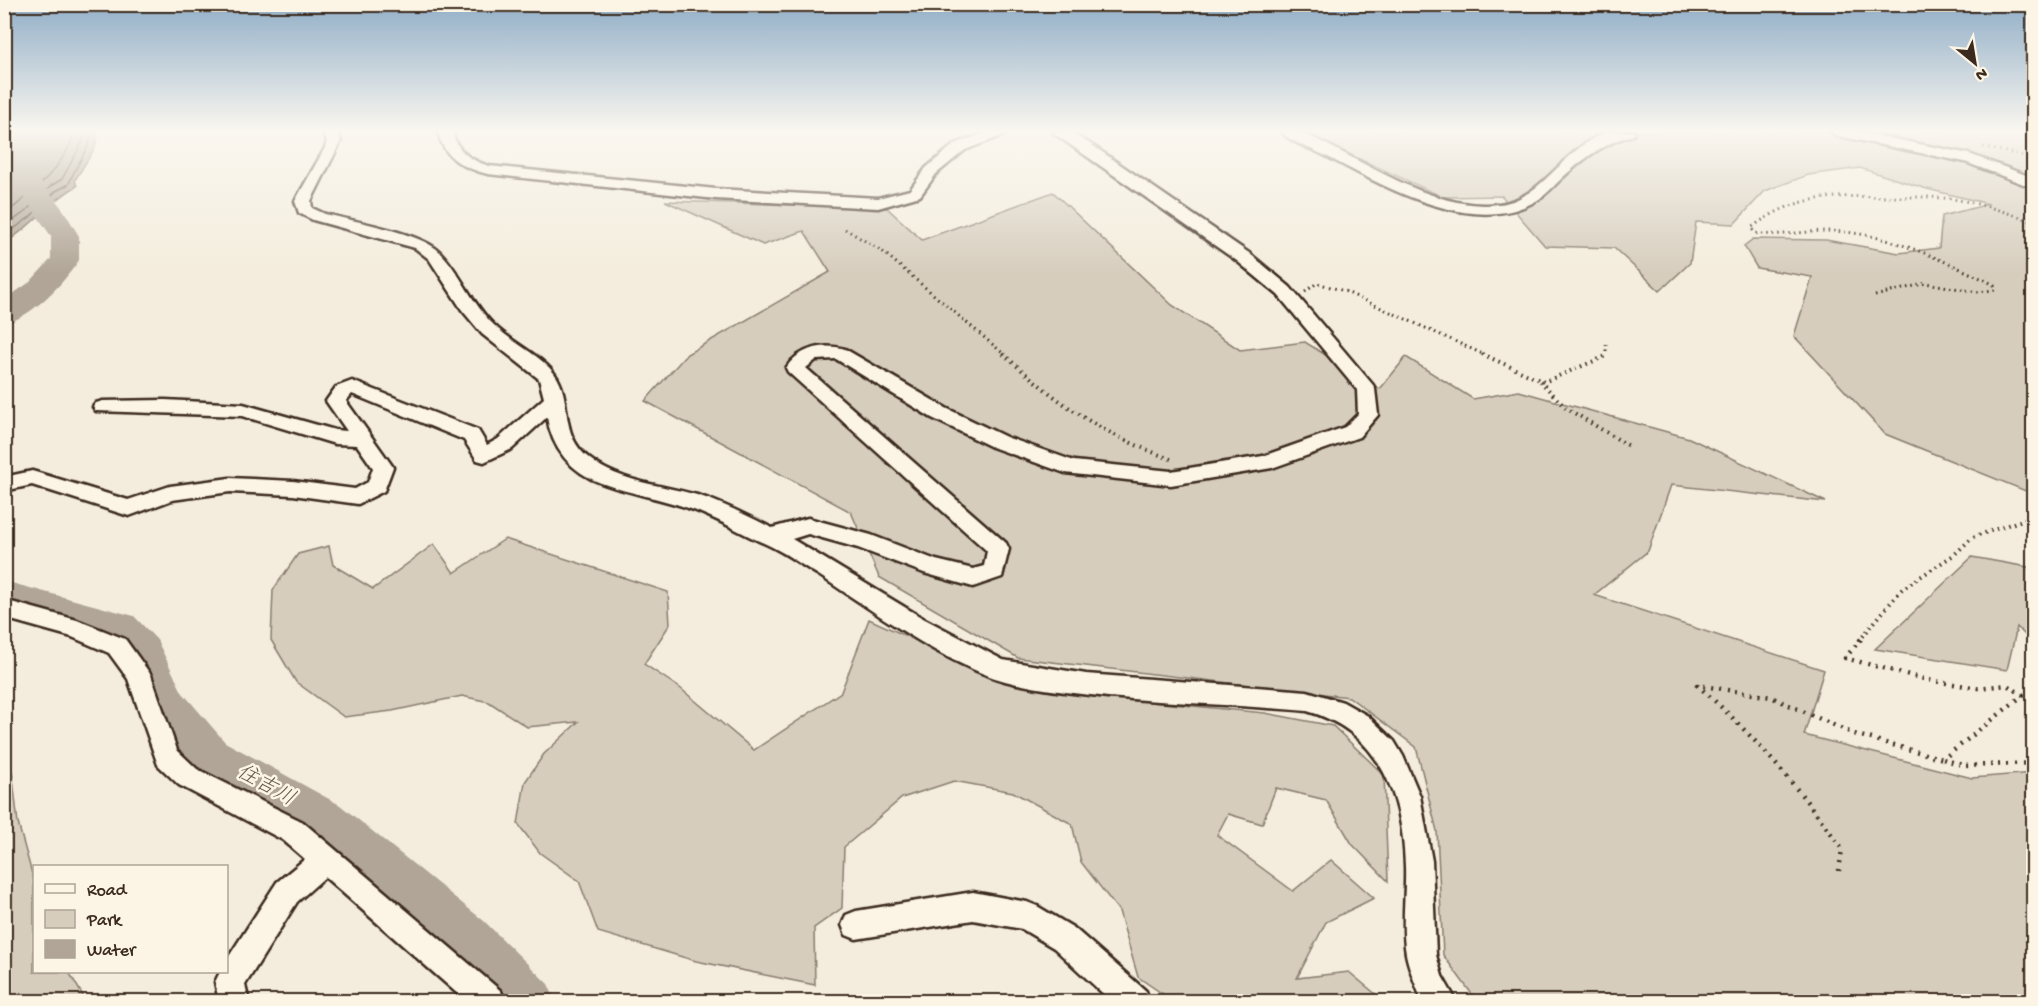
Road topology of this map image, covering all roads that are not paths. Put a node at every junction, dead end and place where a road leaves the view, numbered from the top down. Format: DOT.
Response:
graph roads {
  1 [pos="315,179"];
  2 [pos="573,179"];
  3 [pos="925,179"];
  4 [pos="1131,179"];
  5 [pos="1386,179"];
  6 [pos="1551,179"];
  7 [pos="553,401"];
  8 [pos="103,407"];
  9 [pos="362,438"];
  10 [pos="4,484"];
  11 [pos="769,537"];
  12 [pos="4,609"];
  13 [pos="325,859"];
  14 [pos="856,925"];
  15 [pos="234,1002"];
  16 [pos="490,1002"];
  17 [pos="1135,1002"];
  18 [pos="1442,1002"];
  1 -- 7 [label="street"];
  2 -- 3 [label="street"];
  4 -- 11 [label="street"];
  5 -- 6 [label="street"];
  7 -- 9 [label="street"];
  7 -- 11 [label="street"];
  8 -- 9 [label="street"];
  9 -- 10 [label="street"];
  11 -- 18 [label="street"];
  12 -- 13 [label="street"];
  13 -- 15 [label="street"];
  13 -- 16 [label="street"];
  14 -- 17 [label="street"];
}
